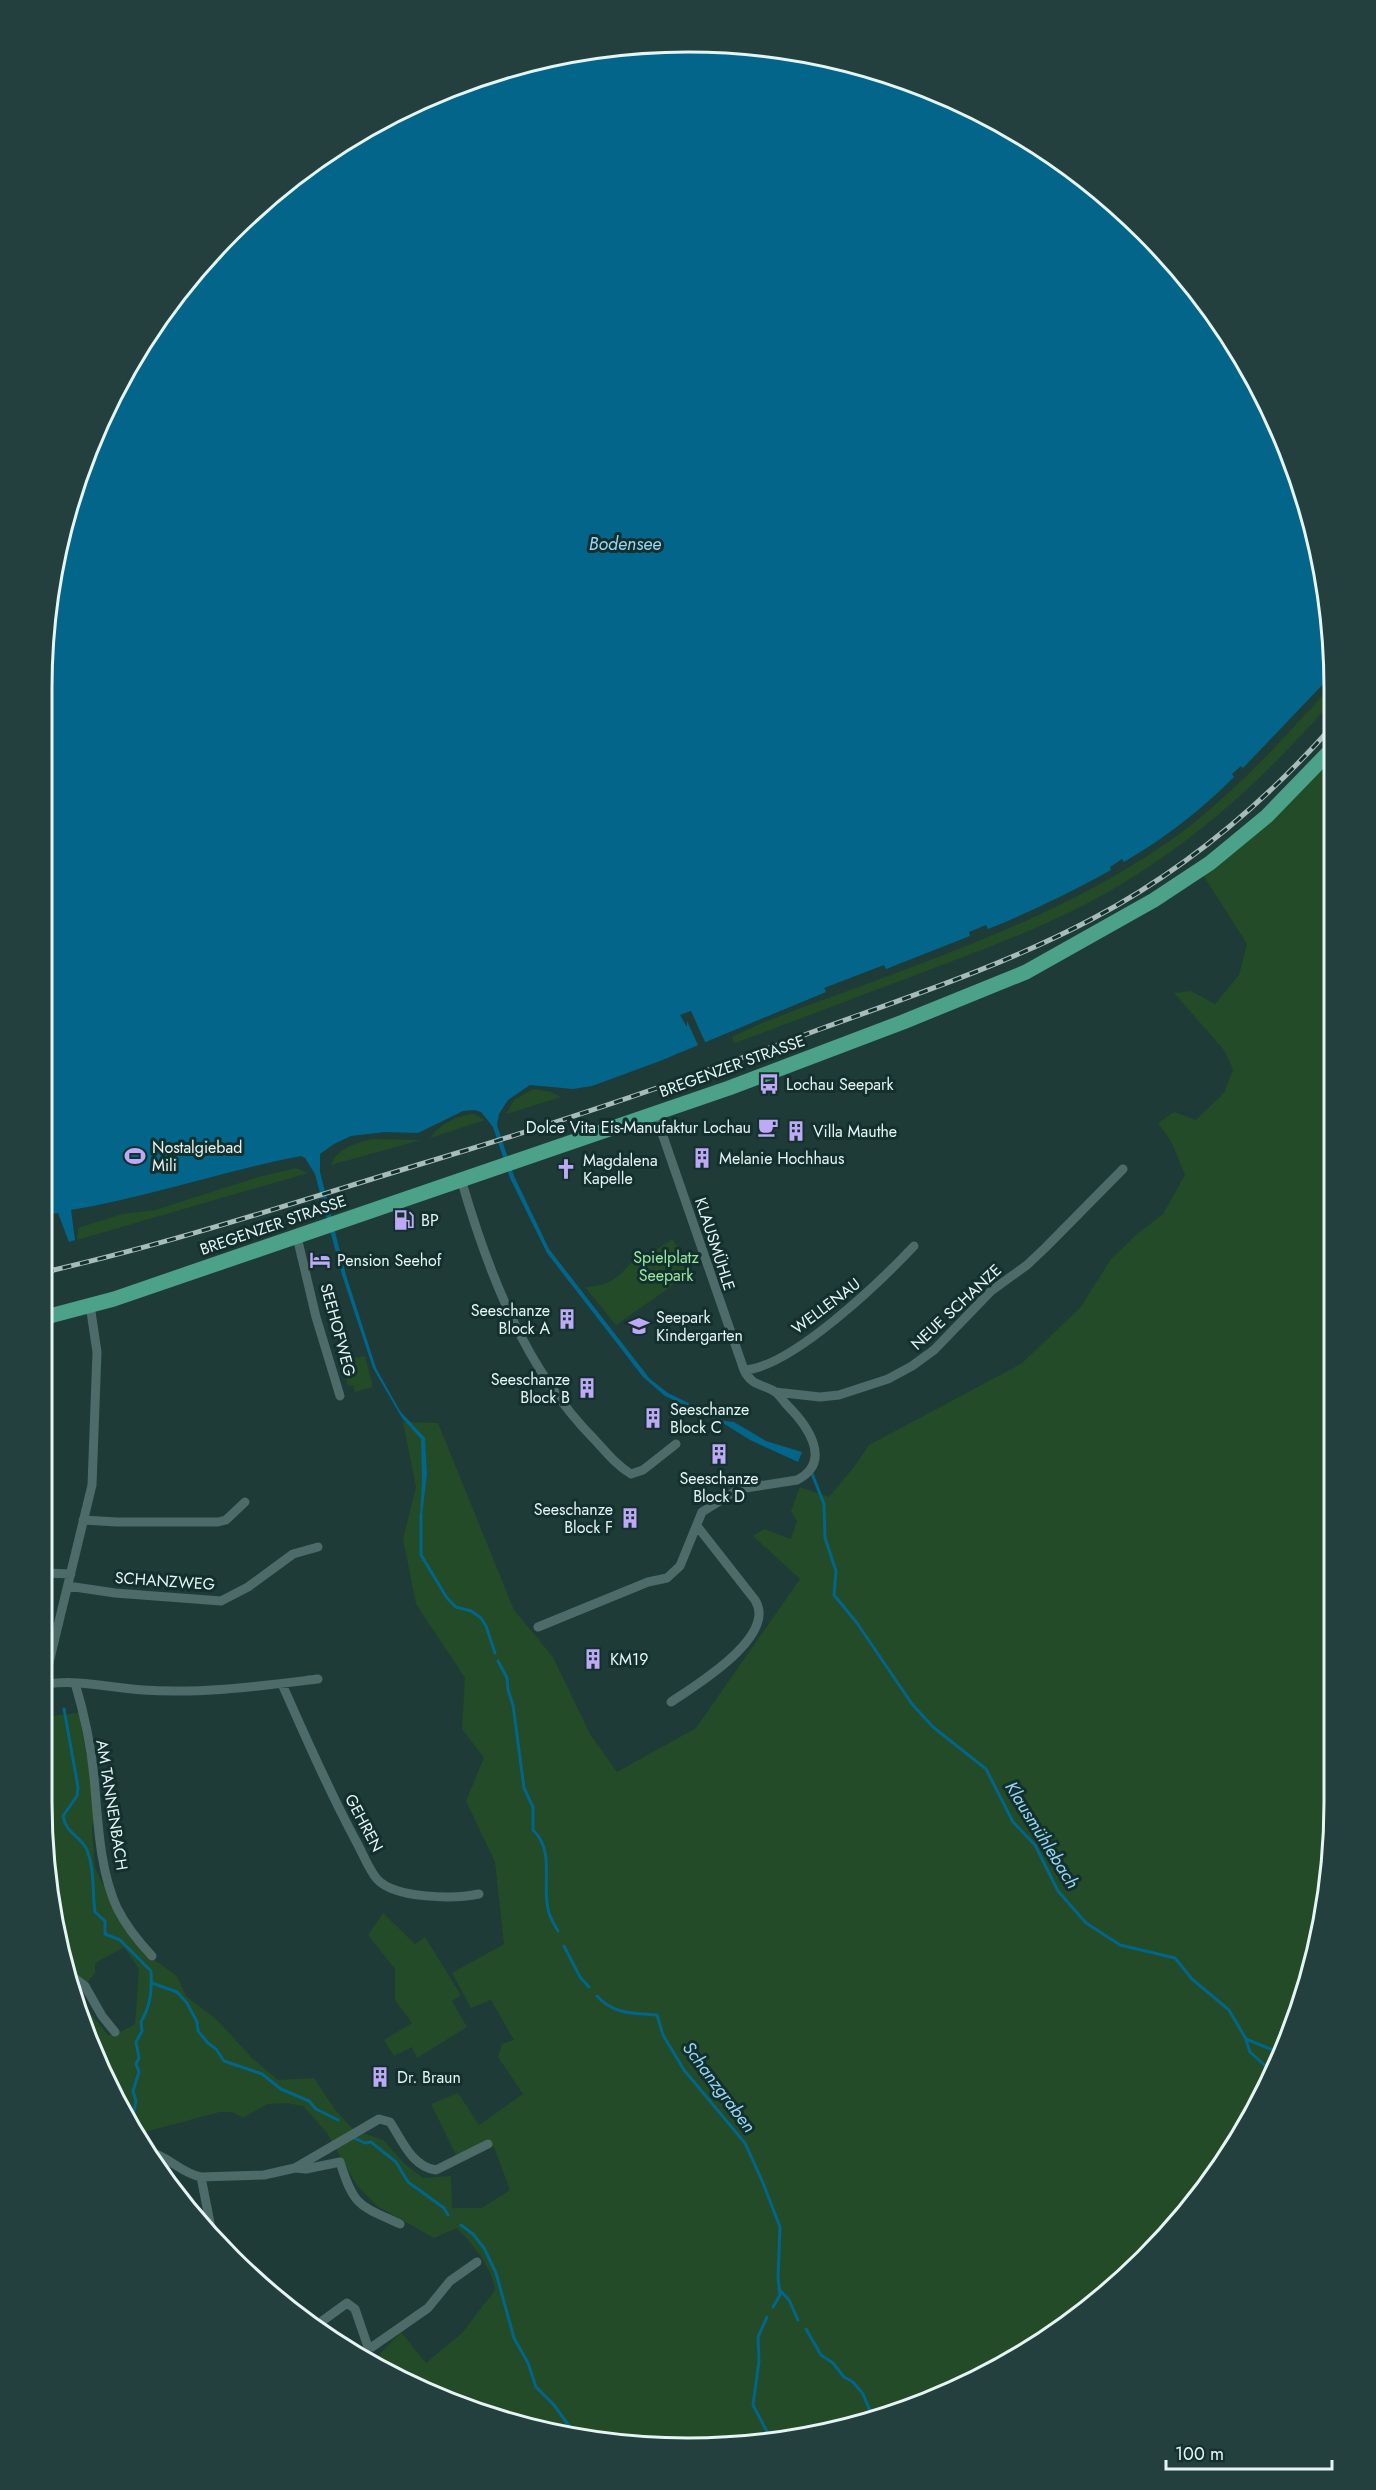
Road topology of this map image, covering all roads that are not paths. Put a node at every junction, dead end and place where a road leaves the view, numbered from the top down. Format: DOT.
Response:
graph roads {
  1 [pos="1324,757"];
  2 [pos="655,1113"];
  3 [pos="1122,1169"];
  4 [pos="461,1179"];
  5 [pos="297,1237"];
  6 [pos="914,1246"];
  7 [pos="90,1305"];
  8 [pos="52,1315"];
  9 [pos="744,1370"];
  10 [pos="775,1392"];
  11 [pos="340,1396"];
  12 [pos="676,1444"];
  13 [pos="245,1502"];
  14 [pos="83,1520"];
  15 [pos="697,1526"];
  16 [pos="318,1547"];
  17 [pos="52,1573"];
  18 [pos="71,1574"];
  19 [pos="68,1586"];
  20 [pos="538,1628"];
  21 [pos="52,1651"];
  22 [pos="318,1679"];
  23 [pos="75,1683"];
  24 [pos="52,1684"];
  25 [pos="282,1684"];
  26 [pos="671,1702"];
  27 [pos="479,1894"];
  28 [pos="152,1956"];
  29 [pos="79,1981"];
  30 [pos="115,2032"];
  31 [pos="488,2144"];
  32 [pos="162,2157"];
  33 [pos="295,2168"];
  34 [pos="201,2177"];
  35 [pos="210,2220"];
  36 [pos="400,2224"];
  37 [pos="477,2262"];
  38 [pos="322,2321"];
  1 -- 2 [label="main road, BREGENZER STRASSE"];
  2 -- 4 [label="main road, BREGENZER STRASSE"];
  2 -- 9 [label="street, KLAUSMÜHLE"];
  3 -- 10 [label="street, NEUE SCHANZE"];
  4 -- 5 [label="main road, BREGENZER STRASSE"];
  4 -- 12 [label="street"];
  5 -- 7 [label="main road, BREGENZER STRASSE"];
  5 -- 11 [label="street, SEEHOFWEG"];
  6 -- 9 [label="street, WELLENAU"];
  7 -- 8 [label="main road, BREGENZER STRASSE"];
  7 -- 14 [label="street"];
  9 -- 10 [label="street"];
  10 -- 15 [label="street"];
  13 -- 14 [label="street"];
  14 -- 18 [label="street"];
  15 -- 20 [label="street"];
  15 -- 26 [label="street"];
  16 -- 19 [label="street, SCHANZWEG"];
  17 -- 18 [label="street"];
  18 -- 19 [label="street"];
  19 -- 21 [label="street"];
  22 -- 25 [label="street"];
  23 -- 24 [label="street"];
  23 -- 25 [label="street"];
  23 -- 28 [label="street, AM TANNENBACH"];
  25 -- 27 [label="street, GEHREN"];
  29 -- 30 [label="street"];
  31 -- 33 [label="street"];
  32 -- 34 [label="street"];
  33 -- 34 [label="street"];
  33 -- 36 [label="street"];
  34 -- 35 [label="street"];
  37 -- 38 [label="street"];
}
